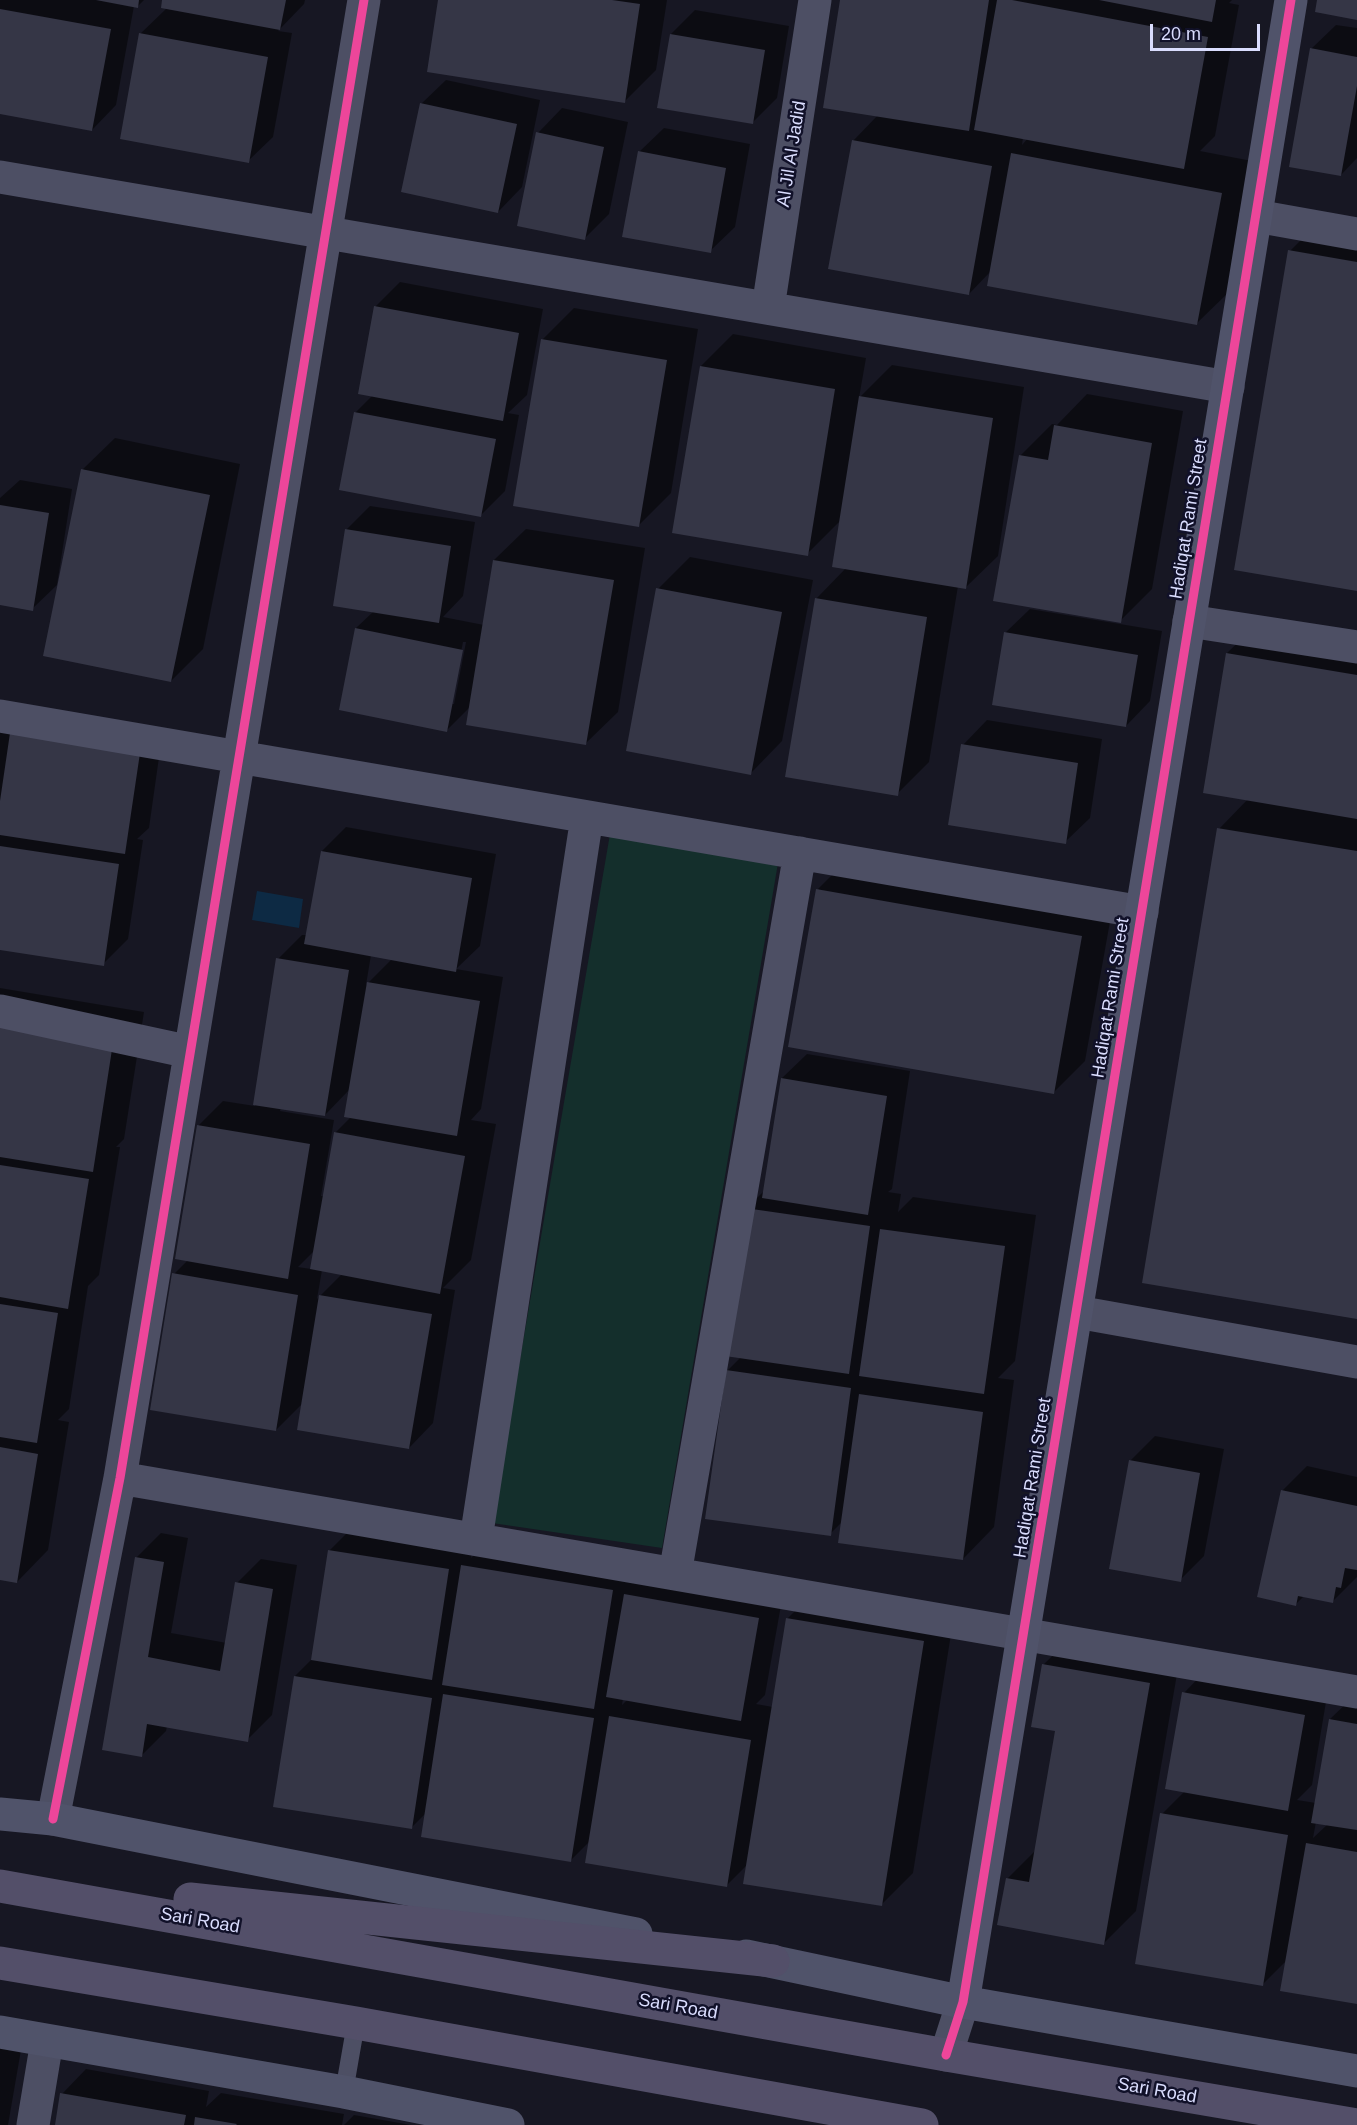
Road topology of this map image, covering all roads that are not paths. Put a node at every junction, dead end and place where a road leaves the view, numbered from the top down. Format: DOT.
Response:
graph roads {
  1 [pos="364,0"];
  2 [pos="816,0"];
  3 [pos="1291,0"];
  4 [pos="0,177"];
  5 [pos="1256,216"];
  6 [pos="325,233"];
  7 [pos="1357,234"];
  8 [pos="768,308"];
  9 [pos="1228,387"];
  10 [pos="1189,621"];
  11 [pos="1357,648"];
  12 [pos="0,716"];
  13 [pos="239,757"];
  14 [pos="587,817"];
  15 [pos="800,853"];
  16 [pos="1142,912"];
  17 [pos="0,1011"];
  18 [pos="190,1052"];
  19 [pos="1077,1312"];
  20 [pos="1357,1362"];
  21 [pos="120,1478"];
  22 [pos="476,1539"];
  23 [pos="675,1574"];
  24 [pos="1024,1635"];
  25 [pos="1357,1692"];
  26 [pos="0,1814"];
  27 [pos="53,1819"];
  28 [pos="0,1879"];
  29 [pos="0,1886"];
  30 [pos="773,1961"];
  31 [pos="0,1963"];
  32 [pos="963,2002"];
  33 [pos="356,2023"];
  34 [pos="0,2032"];
  35 [pos="47,2041"];
  36 [pos="946,2055"];
  37 [pos="1357,2071"];
  38 [pos="344,2092"];
  39 [pos="33,2125"];
  40 [pos="508,2125"];
  41 [pos="922,2125"];
  42 [pos="1357,2125"];
  1 -- 6 [label="street"];
  2 -- 8 [label="street, Al Jil Al Jadid"];
  3 -- 5 [label="street, Hadiqat Rami Street"];
  4 -- 6 [label="street"];
  5 -- 7 [label="street"];
  5 -- 9 [label="street, Hadiqat Rami Street"];
  6 -- 8 [label="street"];
  6 -- 13 [label="street"];
  8 -- 9 [label="street"];
  9 -- 10 [label="street, Hadiqat Rami Street"];
  10 -- 11 [label="street"];
  10 -- 16 [label="street, Hadiqat Rami Street"];
  12 -- 13 [label="street"];
  13 -- 14 [label="street"];
  13 -- 18 [label="street"];
  14 -- 15 [label="street"];
  14 -- 22 [label="street"];
  15 -- 16 [label="street"];
  15 -- 23 [label="street"];
  16 -- 19 [label="street, Hadiqat Rami Street"];
  17 -- 18 [label="street"];
  18 -- 21 [label="street"];
  19 -- 20 [label="street"];
  19 -- 24 [label="street, Hadiqat Rami Street"];
  21 -- 22 [label="street"];
  21 -- 27 [label="street"];
  22 -- 23 [label="street"];
  23 -- 24 [label="street"];
  24 -- 25 [label="street"];
  24 -- 32 [label="street, Hadiqat Rami Street"];
  26 -- 27 [label="street"];
  27 -- 30 [label="street"];
  28 -- 30 [label="main road"];
  29 -- 36 [label="main road, Sari Road"];
  30 -- 32 [label="street"];
  31 -- 33 [label="main road"];
  32 -- 36 [label="street"];
  32 -- 37 [label="street"];
  33 -- 38 [label="lane"];
  33 -- 41 [label="main road"];
  34 -- 35 [label="street"];
  35 -- 38 [label="street"];
  35 -- 39 [label="street"];
  36 -- 42 [label="main road, Sari Road"];
  38 -- 40 [label="street"];
}
